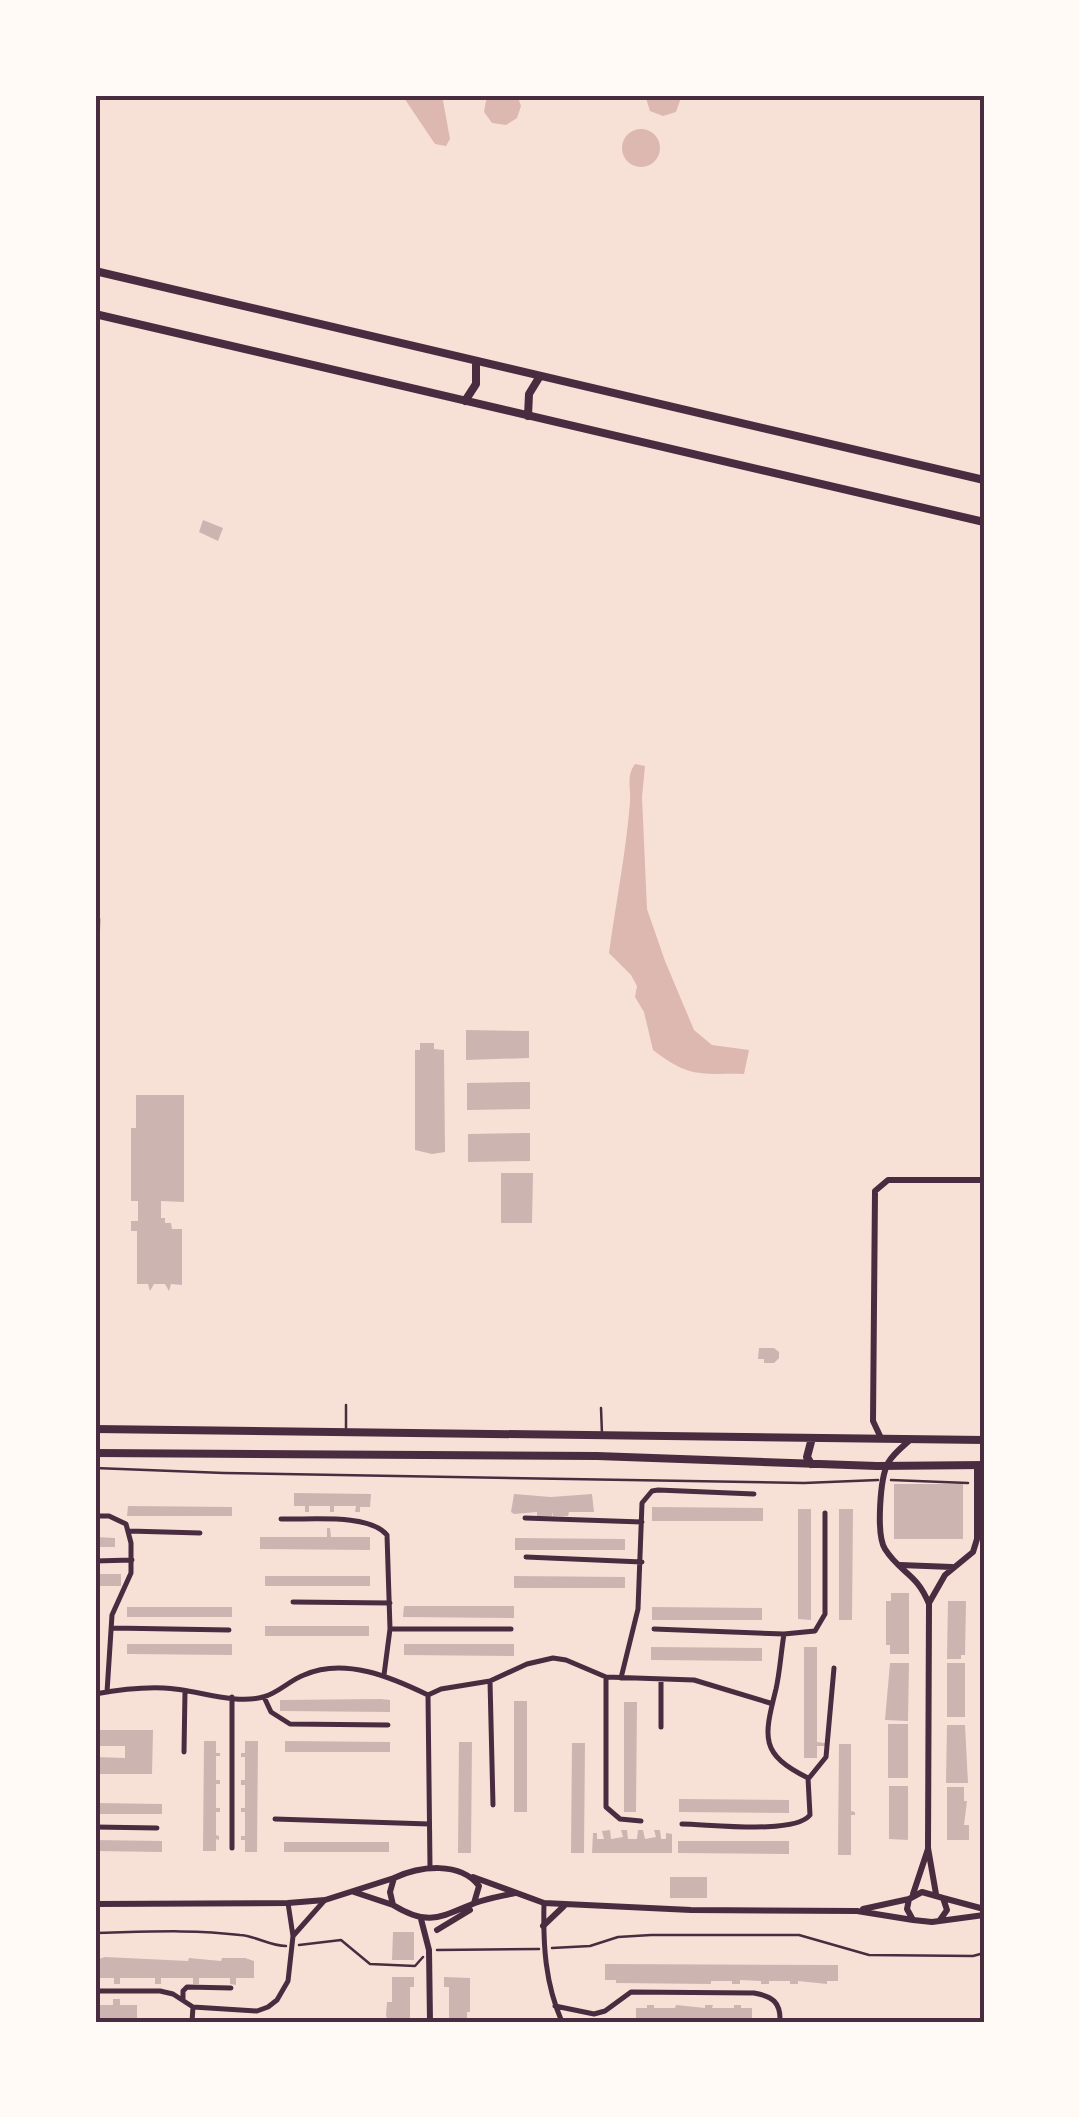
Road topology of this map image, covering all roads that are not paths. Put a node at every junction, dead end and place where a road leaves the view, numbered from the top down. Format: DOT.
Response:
graph roads {
  1 [pos="95,271"];
  2 [pos="95,314"];
  3 [pos="476,361"];
  4 [pos="540,376"];
  5 [pos="465,401"];
  6 [pos="528,416"];
  7 [pos="984,480"];
  8 [pos="984,522"];
  9 [pos="97,920"];
  10 [pos="95,1116"];
  11 [pos="984,1180"];
  12 [pos="346,1405"];
  13 [pos="602,1408"];
  14 [pos="873,1421"];
  15 [pos="95,1428"];
  16 [pos="346,1431"];
  17 [pos="602,1435"];
  18 [pos="812,1438"];
  19 [pos="862,1438"];
  20 [pos="881,1438"];
  21 [pos="911,1439"];
  22 [pos="984,1440"];
  23 [pos="95,1454"];
  24 [pos="811,1464"];
  25 [pos="981,1465"];
  26 [pos="886,1466"];
  27 [pos="754,1494"];
  28 [pos="826,1513"];
  29 [pos="95,1516"];
  30 [pos="526,1518"];
  31 [pos="280,1519"];
  32 [pos="642,1522"];
  33 [pos="129,1531"];
  34 [pos="200,1532"];
  35 [pos="526,1558"];
  36 [pos="132,1560"];
  37 [pos="95,1561"];
  38 [pos="642,1562"];
  39 [pos="899,1565"];
  40 [pos="955,1567"];
  41 [pos="293,1602"];
  42 [pos="390,1603"];
  43 [pos="928,1604"];
  44 [pos="112,1628"];
  45 [pos="654,1629"];
  46 [pos="229,1630"];
  47 [pos="390,1630"];
  48 [pos="511,1630"];
  49 [pos="784,1634"];
  50 [pos="834,1668"];
  51 [pos="384,1675"];
  52 [pos="606,1677"];
  53 [pos="621,1678"];
  54 [pos="661,1680"];
  55 [pos="490,1681"];
  56 [pos="185,1691"];
  57 [pos="107,1692"];
  58 [pos="95,1694"];
  59 [pos="428,1696"];
  60 [pos="232,1697"];
  61 [pos="264,1697"];
  62 [pos="770,1704"];
  63 [pos="388,1725"];
  64 [pos="661,1727"];
  65 [pos="184,1752"];
  66 [pos="808,1778"];
  67 [pos="493,1805"];
  68 [pos="275,1819"];
  69 [pos="642,1821"];
  70 [pos="429,1824"];
  71 [pos="682,1824"];
  72 [pos="95,1827"];
  73 [pos="157,1828"];
  74 [pos="232,1848"];
  75 [pos="928,1848"];
  76 [pos="430,1867"];
  77 [pos="473,1877"];
  78 [pos="394,1878"];
  79 [pos="353,1892"];
  80 [pos="516,1893"];
  81 [pos="940,1896"];
  82 [pos="910,1898"];
  83 [pos="325,1900"];
  84 [pos="486,1900"];
  85 [pos="380,1901"];
  86 [pos="544,1902"];
  87 [pos="288,1903"];
  88 [pos="95,1904"];
  89 [pos="474,1904"];
  90 [pos="565,1904"];
  91 [pos="392,1905"];
  92 [pos="857,1911"];
  93 [pos="984,1912"];
  94 [pos="442,1918"];
  95 [pos="913,1920"];
  96 [pos="940,1920"];
  97 [pos="422,1923"];
  98 [pos="544,1926"];
  99 [pos="437,1930"];
  100 [pos="292,1936"];
  101 [pos="429,1950"];
  102 [pos="232,1988"];
  103 [pos="95,1990"];
  104 [pos="183,1999"];
  105 [pos="555,2006"];
  106 [pos="193,2008"];
  107 [pos="192,2022"];
  108 [pos="430,2022"];
  109 [pos="562,2022"];
  110 [pos="780,2022"];
  1 -- 3 [label="main road"];
  2 -- 5 [label="main road"];
  3 -- 4 [label="main road"];
  3 -- 5 [label="main road"];
  4 -- 6 [label="main road"];
  4 -- 7 [label="main road"];
  5 -- 6 [label="main road"];
  6 -- 8 [label="main road"];
  9 -- 10 [label="lane"];
  11 -- 14 [label="street"];
  12 -- 16 [label="lane"];
  13 -- 17 [label="lane"];
  14 -- 19 [label="street"];
  14 -- 20 [label="street"];
  15 -- 16 [label="main road"];
  16 -- 17 [label="main road"];
  17 -- 18 [label="main road"];
  18 -- 19 [label="main road"];
  18 -- 24 [label="main road"];
  19 -- 20 [label="main road"];
  20 -- 21 [label="main road"];
  21 -- 22 [label="main road"];
  21 -- 26 [label="street"];
  23 -- 24 [label="main road"];
  24 -- 26 [label="main road"];
  25 -- 26 [label="main road"];
  25 -- 40 [label="street"];
  26 -- 39 [label="street"];
  27 -- 32 [label="street"];
  28 -- 49 [label="street"];
  29 -- 33 [label="street"];
  30 -- 32 [label="street"];
  31 -- 42 [label="street"];
  32 -- 38 [label="street"];
  33 -- 34 [label="street"];
  33 -- 36 [label="street"];
  35 -- 38 [label="street"];
  36 -- 37 [label="street"];
  36 -- 44 [label="street"];
  38 -- 53 [label="street"];
  39 -- 40 [label="street"];
  39 -- 43 [label="street"];
  40 -- 43 [label="street"];
  41 -- 42 [label="street"];
  42 -- 47 [label="street"];
  43 -- 75 [label="street"];
  44 -- 46 [label="street"];
  44 -- 57 [label="street"];
  45 -- 49 [label="street"];
  47 -- 48 [label="street"];
  47 -- 51 [label="street"];
  49 -- 62 [label="street"];
  50 -- 66 [label="street"];
  51 -- 59 [label="street"];
  51 -- 61 [label="street"];
  52 -- 53 [label="street"];
  52 -- 55 [label="street"];
  52 -- 69 [label="street"];
  53 -- 54 [label="street"];
  54 -- 62 [label="street"];
  54 -- 64 [label="street"];
  55 -- 59 [label="street"];
  55 -- 67 [label="street"];
  56 -- 57 [label="street"];
  56 -- 60 [label="street"];
  56 -- 65 [label="street"];
  57 -- 58 [label="street"];
  59 -- 70 [label="street"];
  60 -- 61 [label="street"];
  60 -- 74 [label="street"];
  61 -- 63 [label="street"];
  62 -- 66 [label="street"];
  66 -- 71 [label="street"];
  68 -- 70 [label="street"];
  70 -- 76 [label="street"];
  72 -- 73 [label="street"];
  75 -- 81 [label="street"];
  75 -- 82 [label="street"];
  76 -- 77 [label="street"];
  76 -- 78 [label="street"];
  77 -- 80 [label="street"];
  77 -- 89 [label="street"];
  78 -- 79 [label="street"];
  78 -- 91 [label="street"];
  79 -- 83 [label="street"];
  79 -- 85 [label="street"];
  80 -- 84 [label="street"];
  80 -- 86 [label="street"];
  81 -- 82 [label="street"];
  81 -- 93 [label="street"];
  81 -- 96 [label="street"];
  82 -- 92 [label="street"];
  82 -- 95 [label="street"];
  83 -- 87 [label="street"];
  83 -- 100 [label="street"];
  84 -- 89 [label="street"];
  84 -- 99 [label="street"];
  85 -- 91 [label="street"];
  85 -- 97 [label="street"];
  86 -- 90 [label="street"];
  86 -- 98 [label="street"];
  87 -- 88 [label="street"];
  87 -- 100 [label="street"];
  89 -- 94 [label="street"];
  90 -- 92 [label="street"];
  90 -- 98 [label="street"];
  91 -- 97 [label="street"];
  92 -- 95 [label="street"];
  93 -- 96 [label="street"];
  94 -- 97 [label="street"];
  94 -- 99 [label="street"];
  95 -- 96 [label="street"];
  97 -- 101 [label="street"];
  98 -- 105 [label="street"];
  99 -- 101 [label="street"];
  100 -- 106 [label="street"];
  101 -- 108 [label="street"];
  102 -- 104 [label="street"];
  103 -- 104 [label="street"];
  104 -- 106 [label="street"];
  105 -- 109 [label="street"];
  105 -- 110 [label="street"];
  106 -- 107 [label="street"];
}
